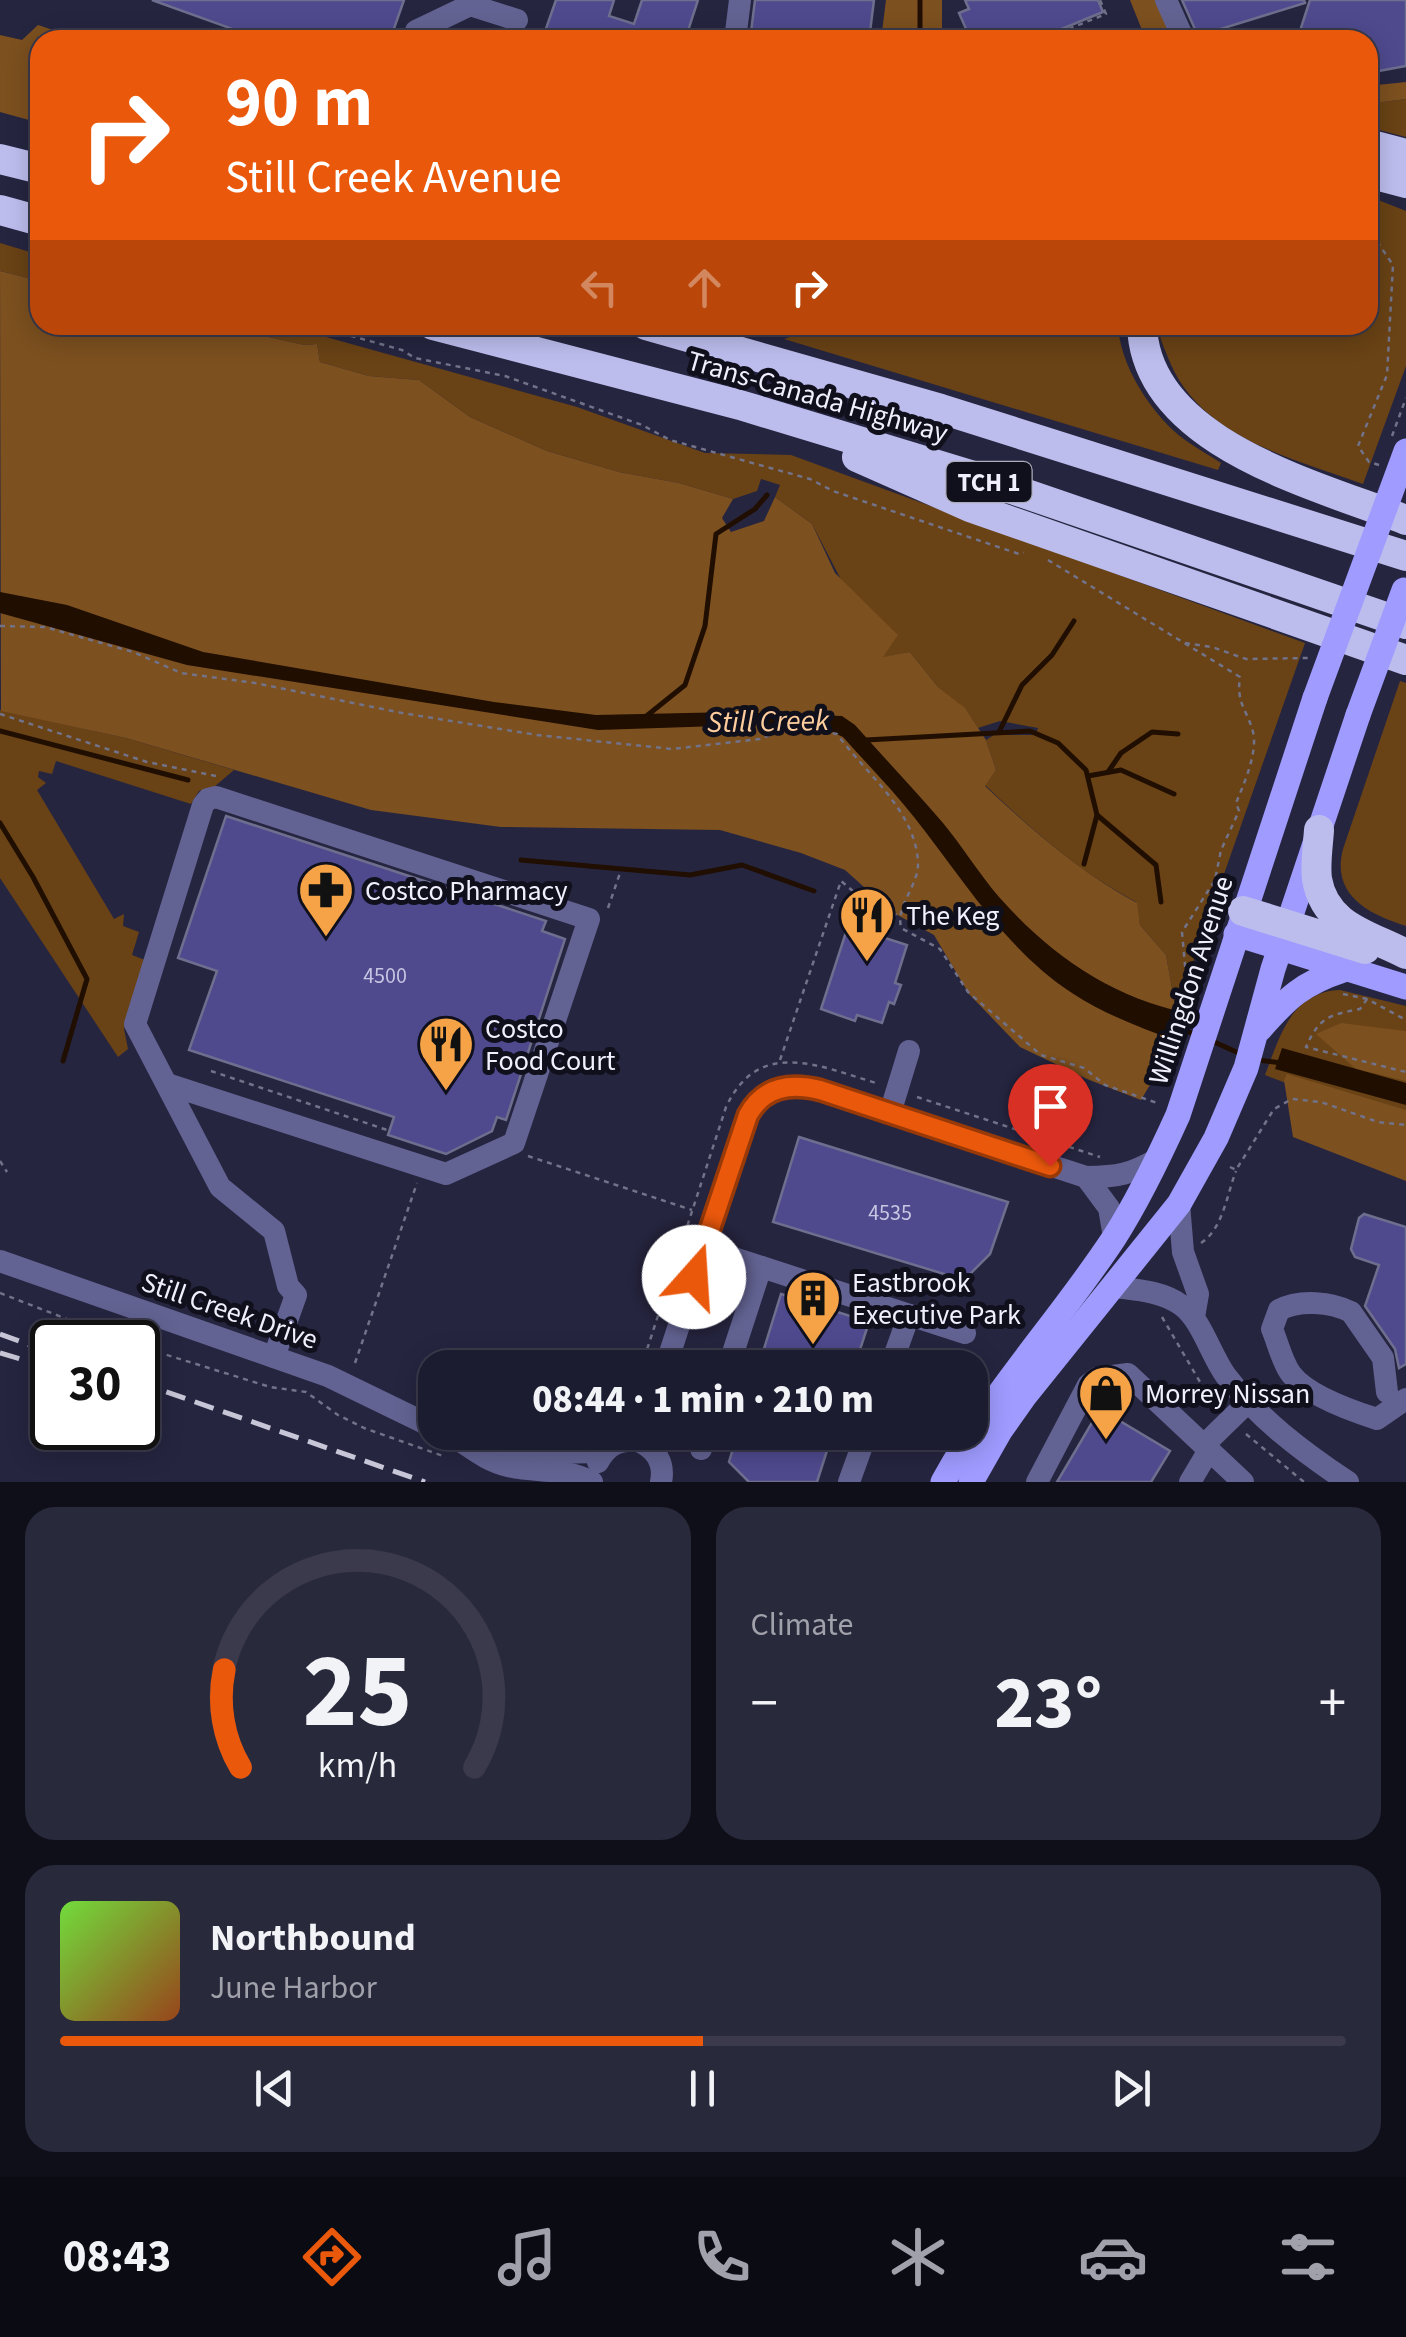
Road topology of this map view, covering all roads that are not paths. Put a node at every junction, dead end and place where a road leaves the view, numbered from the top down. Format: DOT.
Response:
graph roads {
  1 [pos="740,0"];
  2 [pos="1166,0"];
  3 [pos="470,2"];
  4 [pos="516,20"];
  5 [pos="418,30"];
  6 [pos="737,30"];
  7 [pos="1180,30"];
  8 [pos="1378,153"];
  9 [pos="0,159"];
  10 [pos="30,166"];
  11 [pos="1397,169"];
  12 [pos="0,210"];
  13 [pos="30,218"];
  14 [pos="472,335"];
  15 [pos="681,335"];
  16 [pos="1143,335"];
  17 [pos="740,405"];
  18 [pos="1394,454"];
  19 [pos="1406,520"];
  20 [pos="1406,556"];
  21 [pos="1406,584"];
  22 [pos="1406,624"];
  23 [pos="1406,660"];
  24 [pos="1319,830"];
  25 [pos="1234,920"];
  26 [pos="1284,937"];
  27 [pos="1406,957"];
  28 [pos="1338,981"];
  29 [pos="1406,987"];
  30 [pos="1256,1032"];
  31 [pos="909,1051"];
  32 [pos="166,1084"];
  33 [pos="890,1113"];
  34 [pos="1159,1158"];
  35 [pos="1086,1177"];
  36 [pos="1179,1204"];
  37 [pos="1114,1237"];
  38 [pos="703,1248"];
  39 [pos="0,1261"];
  40 [pos="761,1267"];
  41 [pos="1114,1287"];
  42 [pos="909,1315"];
  43 [pos="1194,1316"];
  44 [pos="966,1333"];
  45 [pos="671,1350"];
  46 [pos="734,1350"];
  47 [pos="896,1350"];
  48 [pos="274,1357"];
  49 [pos="1400,1397"];
  50 [pos="1248,1402"];
  51 [pos="418,1424"];
  52 [pos="1206,1448"];
  53 [pos="468,1450"];
  54 [pos="523,1450"];
  55 [pos="606,1450"];
  56 [pos="648,1450"];
  57 [pos="662,1450"];
  58 [pos="861,1450"];
  59 [pos="604,1452"];
  60 [pos="661,1476"];
  61 [pos="595,1482"];
  62 [pos="849,1482"];
  63 [pos="943,1482"];
  64 [pos="971,1482"];
  65 [pos="1037,1482"];
  66 [pos="1190,1482"];
  67 [pos="1243,1482"];
  68 [pos="1348,1482"];
  1 -- 6 [label="street"];
  2 -- 7 [label="street"];
  3 -- 4 [label="street"];
  3 -- 5 [label="street"];
  8 -- 11 [label="highway"];
  9 -- 10 [label="highway"];
  12 -- 13 [label="highway"];
  14 -- 17 [label="highway, Trans-Canada Highway / TCH 1"];
  15 -- 20 [label="highway, Trans-Canada Highway / TCH 1"];
  16 -- 19 [label="highway"];
  17 -- 22 [label="highway, Trans-Canada Highway / TCH 1"];
  17 -- 23 [label="highway"];
  18 -- 25 [label="main road, Willingdon Avenue, bridge"];
  21 -- 24 [label="main road, bridge"];
  24 -- 26 [label="main road"];
  24 -- 27 [label="highway"];
  25 -- 26 [label="highway"];
  25 -- 34 [label="main road, Willingdon Avenue"];
  26 -- 27 [label="highway"];
  26 -- 28 [label="main road"];
  26 -- 30 [label="main road"];
  28 -- 29 [label="main road"];
  28 -- 30 [label="main road"];
  30 -- 36 [label="main road"];
  31 -- 33 [label="street"];
  32 -- 32 [label="street"];
  32 -- 48 [label="street"];
  33 -- 35 [label="street"];
  33 -- 38 [label="street"];
  34 -- 35 [label="street"];
  34 -- 37 [label="main road, Willingdon Avenue"];
  35 -- 37 [label="street"];
  36 -- 41 [label="main road"];
  36 -- 43 [label="street"];
  37 -- 63 [label="main road, Willingdon Avenue"];
  38 -- 40 [label="street"];
  38 -- 45 [label="street"];
  39 -- 48 [label="street, Still Creek Drive"];
  40 -- 42 [label="street"];
  40 -- 46 [label="street"];
  41 -- 43 [label="street"];
  41 -- 64 [label="main road"];
  42 -- 44 [label="street"];
  42 -- 47 [label="street"];
  43 -- 50 [label="street"];
  48 -- 51 [label="street, Still Creek Drive"];
  49 -- 49 [label="street"];
  50 -- 52 [label="street"];
  50 -- 68 [label="street"];
  52 -- 65 [label="street"];
  52 -- 66 [label="street"];
  52 -- 67 [label="street"];
  53 -- 61 [label="street, Still Creek Drive"];
  54 -- 59 [label="street, Still Creek Drive"];
  55 -- 59 [label="street, Still Creek Drive"];
  56 -- 60 [label="street, Still Creek Drive"];
  57 -- 60 [label="street"];
  58 -- 62 [label="street"];
  59 -- 61 [label="street, Still Creek Drive"];
}
